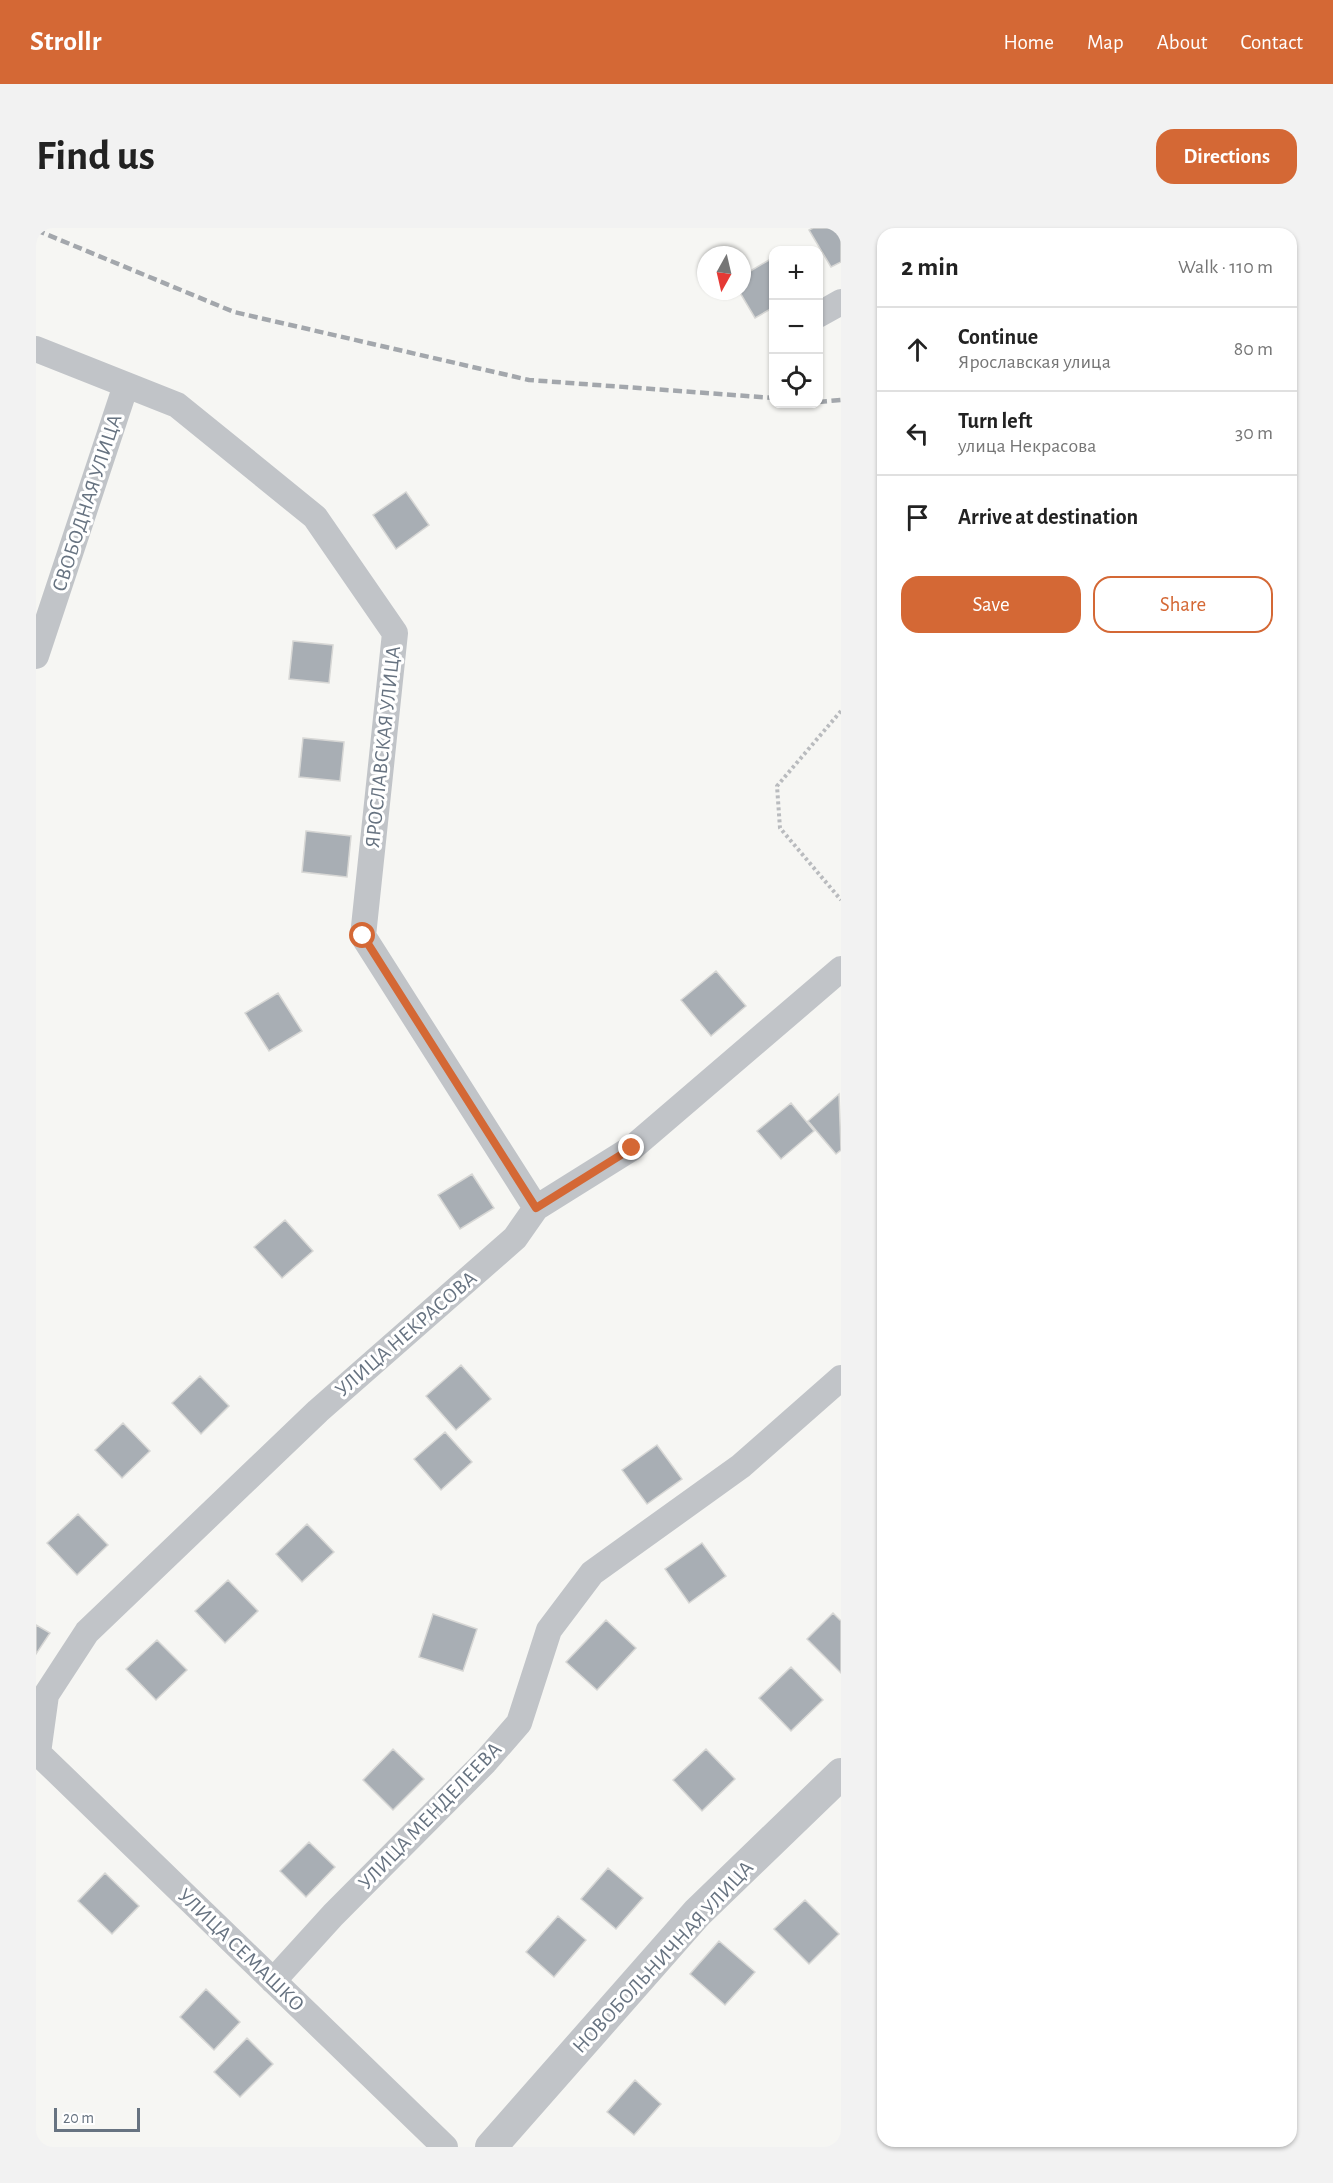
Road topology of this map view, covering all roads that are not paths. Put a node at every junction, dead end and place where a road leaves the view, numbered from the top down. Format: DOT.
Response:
graph roads {
  1 [pos="841,302"];
  2 [pos="823,313"];
  3 [pos="36,350"];
  4 [pos="126,385"];
  5 [pos="36,656"];
  6 [pos="841,969"];
  7 [pos="536,1208"];
  8 [pos="841,1378"];
  9 [pos="38,1753"];
  10 [pos="841,1774"];
  11 [pos="273,1981"];
  12 [pos="445,2147"];
  13 [pos="491,2147"];
  1 -- 2 [label="street"];
  3 -- 4 [label="street, ЯРОСЛАВСКАЯ УЛИЦА"];
  4 -- 5 [label="street, СВОБОДНАЯ УЛИЦА"];
  4 -- 7 [label="street, ЯРОСЛАВСКАЯ УЛИЦА"];
  6 -- 7 [label="street, УЛИЦА НЕКРАСОВА"];
  7 -- 9 [label="street, УЛИЦА НЕКРАСОВА"];
  8 -- 11 [label="street, УЛИЦА МЕНДЕЛЕЕВА"];
  9 -- 11 [label="street, УЛИЦА СЕМАШКО"];
  10 -- 13 [label="street, НОВОБОЛЬНИЧНАЯ УЛИЦА"];
  11 -- 12 [label="street, УЛИЦА СЕМАШКО"];
}
